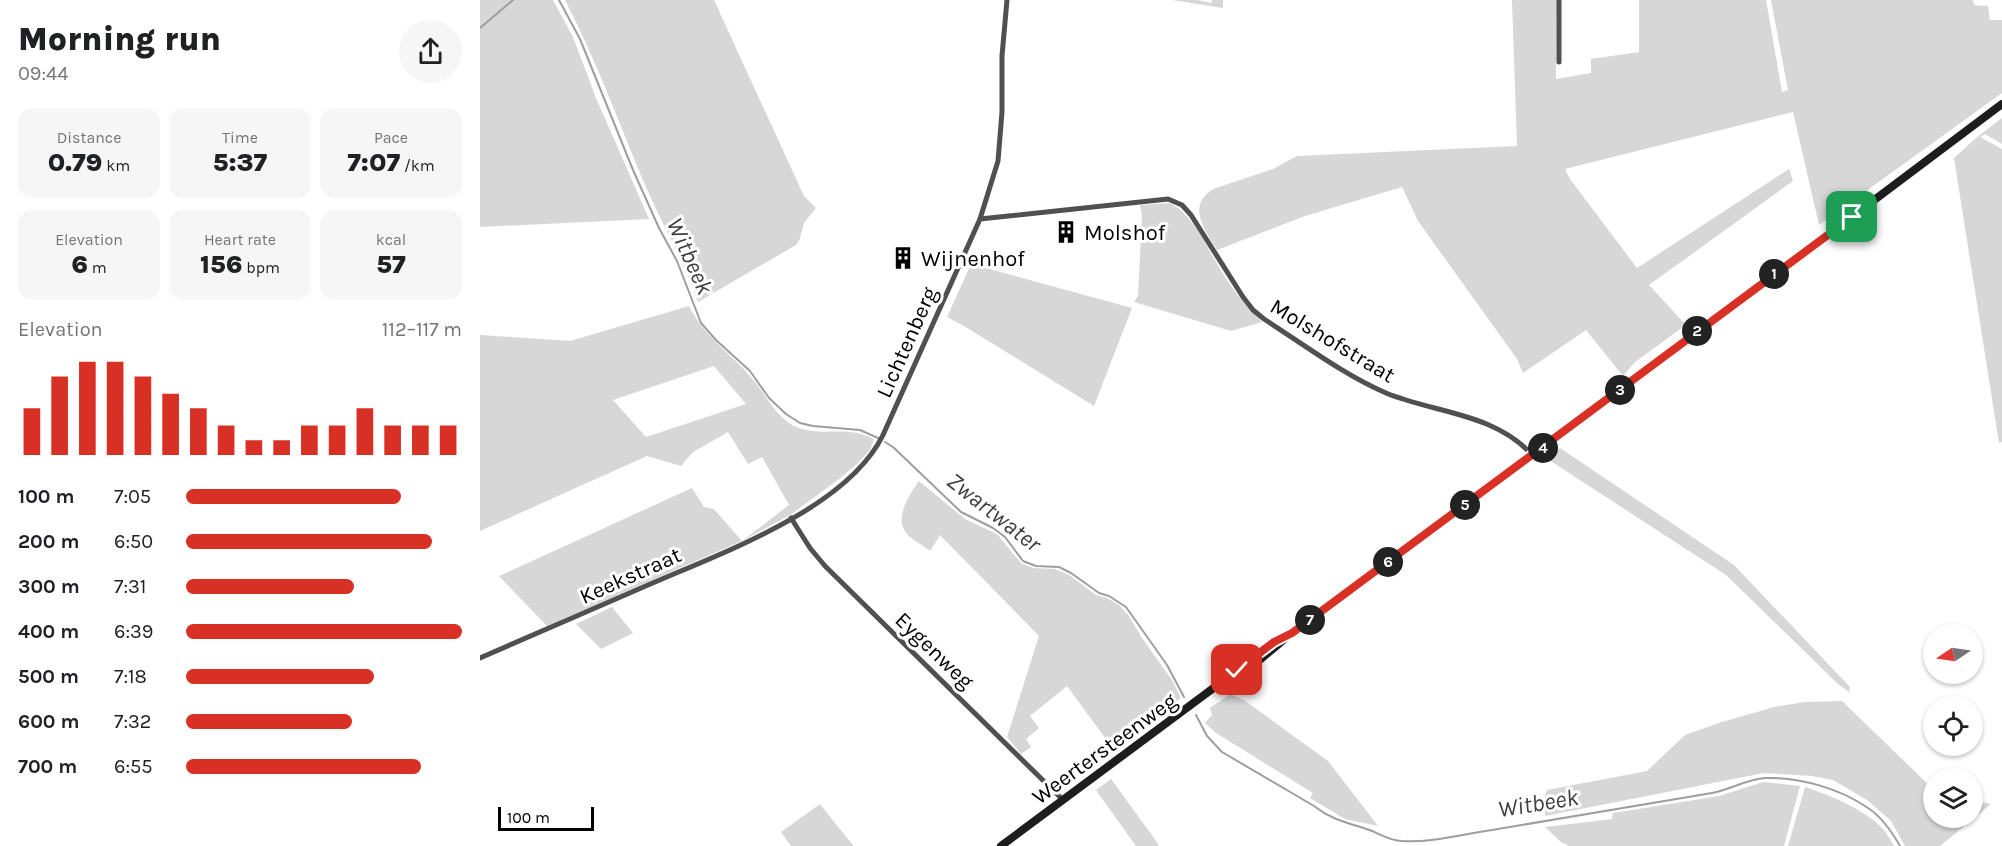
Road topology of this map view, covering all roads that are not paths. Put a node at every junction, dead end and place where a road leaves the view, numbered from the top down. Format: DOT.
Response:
graph roads {
  1 [pos="1007,0"];
  2 [pos="1559,0"];
  3 [pos="1559,62"];
  4 [pos="2002,104"];
  5 [pos="2002,110"];
  6 [pos="1982,120"];
  7 [pos="980,219"];
  8 [pos="1533,456"];
  9 [pos="791,518"];
  10 [pos="480,658"];
  11 [pos="1063,800"];
  12 [pos="1001,846"];
  1 -- 7 [label="street, Lichtenberg"];
  2 -- 3 [label="street"];
  4 -- 6 [label="main road, Weertersteenweg"];
  5 -- 6 [label="main road, Weertersteenweg"];
  6 -- 8 [label="main road, Weertersteenweg"];
  7 -- 8 [label="street, Molshofstraat"];
  7 -- 9 [label="street, Lichtenberg"];
  8 -- 11 [label="main road, Weertersteenweg"];
  9 -- 10 [label="street, Keekstraat"];
  9 -- 11 [label="street, Eygenweg"];
  11 -- 12 [label="main road, Weertersteenweg"];
}
